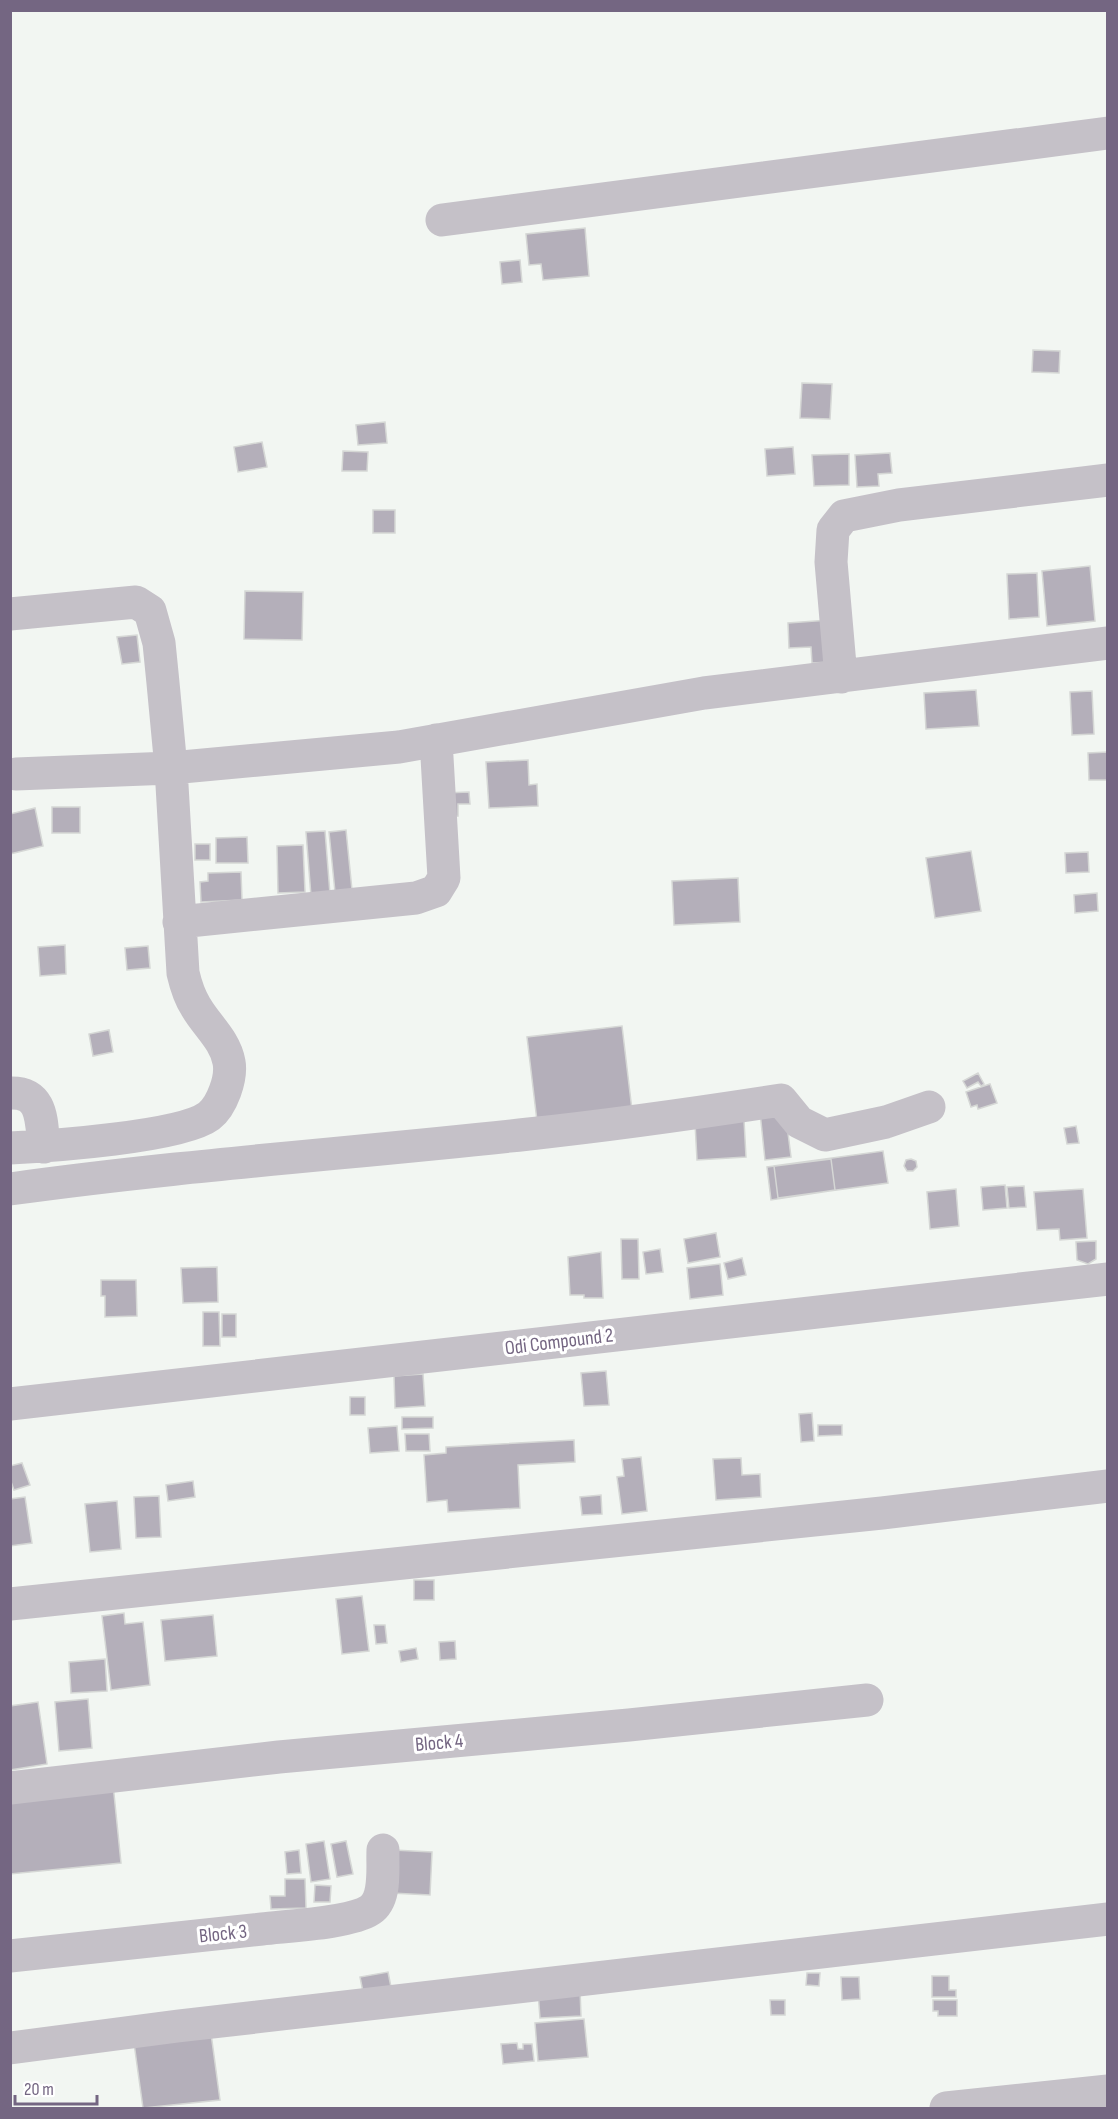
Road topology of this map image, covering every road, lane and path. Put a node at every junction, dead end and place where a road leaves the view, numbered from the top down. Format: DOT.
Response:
graph roads {
  1 [pos="1107,133"];
  2 [pos="442,220"];
  3 [pos="1107,480"];
  4 [pos="10,614"];
  5 [pos="1107,643"];
  6 [pos="841,677"];
  7 [pos="436,740"];
  8 [pos="171,768"];
  9 [pos="16,774"];
  10 [pos="179,922"];
  11 [pos="10,1093"];
  12 [pos="929,1107"];
  13 [pos="44,1147"];
  14 [pos="10,1148"];
  15 [pos="10,1189"];
  16 [pos="1107,1279"];
  17 [pos="10,1404"];
  18 [pos="1107,1486"];
  19 [pos="10,1604"];
  20 [pos="867,1700"];
  21 [pos="10,1788"];
  22 [pos="383,1850"];
  23 [pos="1107,1919"];
  24 [pos="10,1956"];
  25 [pos="10,2048"];
  26 [pos="1107,2091"];
  27 [pos="946,2109"];
  1 -- 2 [label="street"];
  3 -- 6 [label="street"];
  4 -- 8 [label="street"];
  5 -- 6 [label="street"];
  6 -- 7 [label="street"];
  7 -- 8 [label="street"];
  7 -- 10 [label="street"];
  8 -- 9 [label="street"];
  8 -- 10 [label="street"];
  10 -- 13 [label="street"];
  11 -- 13 [label="street"];
  12 -- 15 [label="street"];
  13 -- 14 [label="street"];
  16 -- 17 [label="street, Odi Compound 2"];
  18 -- 19 [label="street"];
  20 -- 21 [label="street, Block 4"];
  22 -- 24 [label="street, Block 3"];
  23 -- 25 [label="street"];
  26 -- 27 [label="street"];
}
